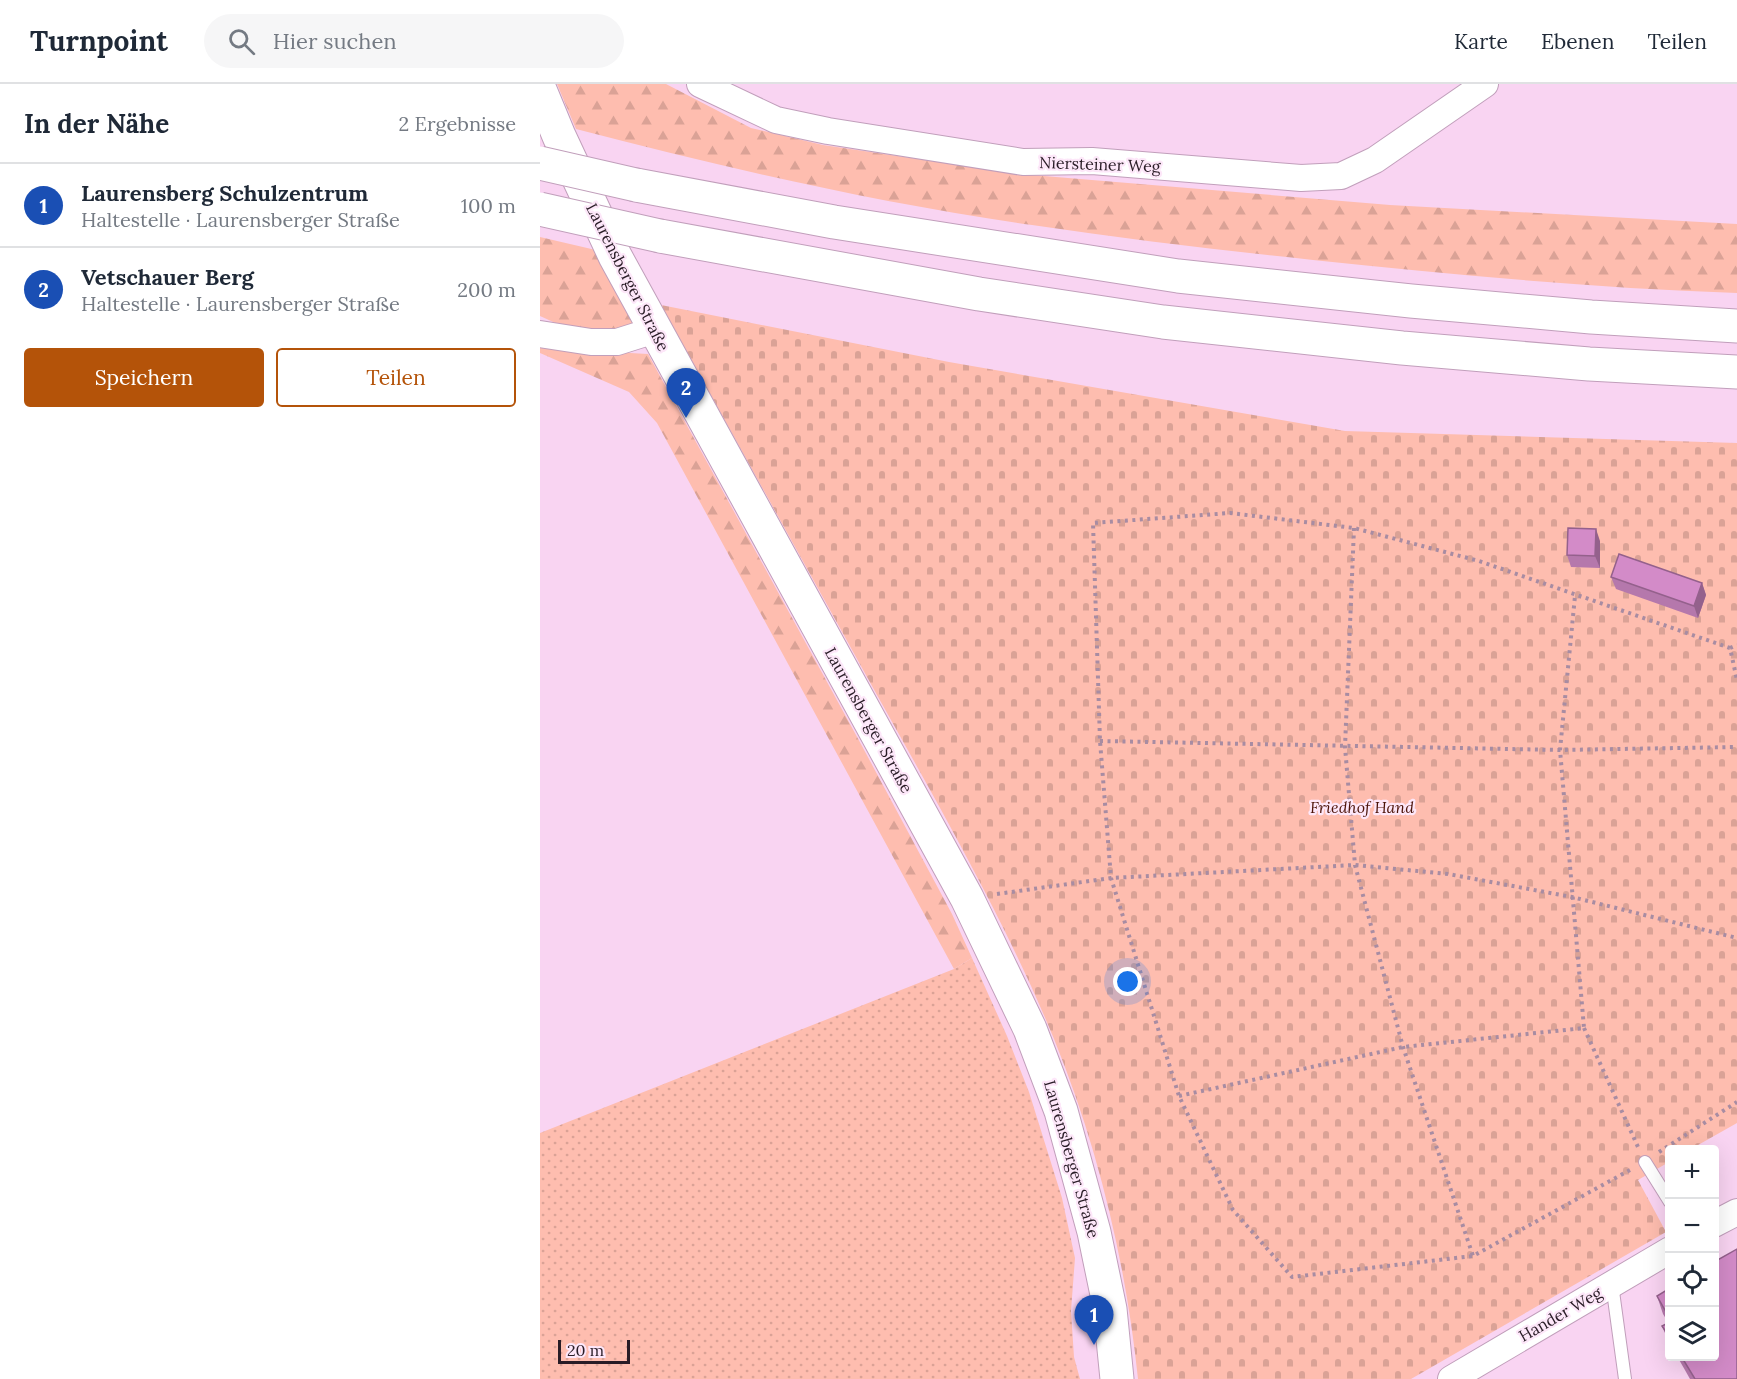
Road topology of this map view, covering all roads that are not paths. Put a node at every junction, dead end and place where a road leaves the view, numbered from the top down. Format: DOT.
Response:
graph roads {
  1 [pos="700,84"];
  2 [pos="1485,84"];
  3 [pos="540,90"];
  4 [pos="540,163"];
  5 [pos="540,209"];
  6 [pos="1737,326"];
  7 [pos="655,330"];
  8 [pos="540,334"];
  9 [pos="1737,372"];
  10 [pos="1645,1162"];
  11 [pos="1668,1199"];
  12 [pos="1737,1212"];
  13 [pos="1719,1221"];
  14 [pos="1665,1253"];
  15 [pos="1612,1284"];
  16 [pos="1117,1379"];
  17 [pos="1451,1379"];
  18 [pos="1625,1379"];
  1 -- 2 [label="street, Niersteiner Weg"];
  3 -- 7 [label="main road, Laurensberger Straße"];
  4 -- 6 [label="main road, bridge"];
  5 -- 9 [label="main road, bridge"];
  7 -- 8 [label="street"];
  7 -- 16 [label="main road, Laurensberger Straße"];
  10 -- 11 [label="lane"];
  12 -- 13 [label="street"];
  14 -- 15 [label="street, Hander Weg"];
  15 -- 17 [label="street, Hander Weg"];
  15 -- 18 [label="lane"];
}
